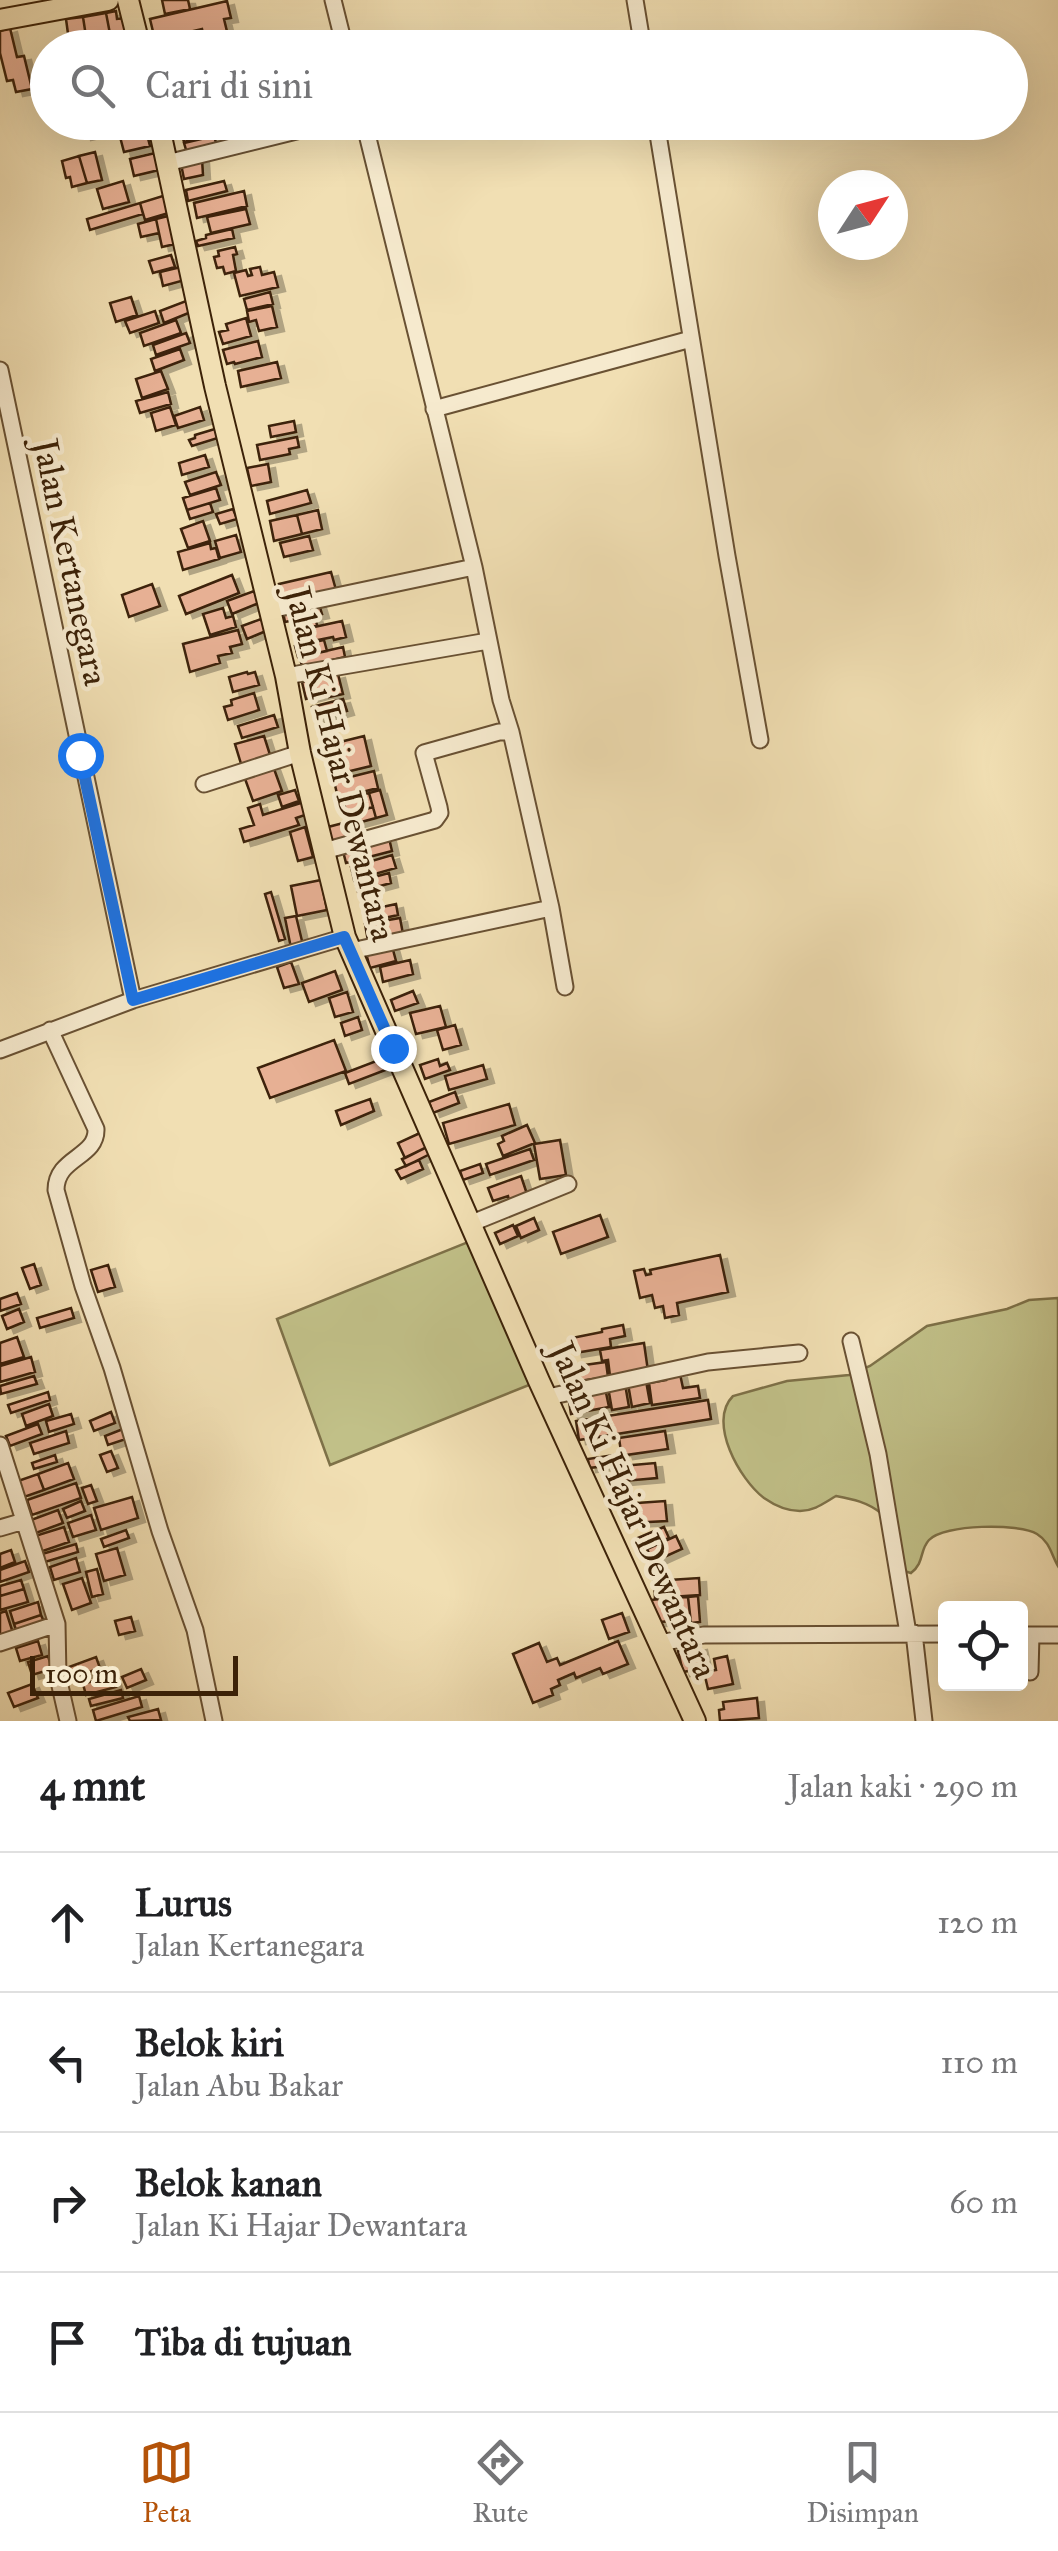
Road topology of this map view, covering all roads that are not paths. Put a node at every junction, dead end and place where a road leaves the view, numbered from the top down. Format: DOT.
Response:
graph roads {
  1 [pos="108,0"];
  2 [pos="128,0"];
  3 [pos="333,0"];
  4 [pos="635,0"];
  5 [pos="0,20"];
  6 [pos="136,30"];
  7 [pos="340,30"];
  8 [pos="640,30"];
  9 [pos="162,140"];
  10 [pos="260,140"];
  11 [pos="368,140"];
  12 [pos="659,140"];
  13 [pos="167,163"];
  14 [pos="690,340"];
  15 [pos="0,370"];
  16 [pos="434,409"];
  17 [pos="6,426"];
  18 [pos="474,567"];
  19 [pos="270,610"];
  20 [pos="488,641"];
  21 [pos="286,676"];
  22 [pos="510,732"];
  23 [pos="760,740"];
  24 [pos="300,753"];
  25 [pos="204,784"];
  26 [pos="324,851"];
  27 [pos="551,908"];
  28 [pos="348,944"];
  29 [pos="566,987"];
  30 [pos="133,1000"];
  31 [pos="50,1030"];
  32 [pos="0,1050"];
  33 [pos="568,1184"];
  34 [pos="472,1224"];
  35 [pos="851,1341"];
  36 [pos="798,1353"];
  37 [pos="548,1397"];
  38 [pos="0,1446"];
  39 [pos="24,1521"];
  40 [pos="0,1528"];
  41 [pos="57,1624"];
  42 [pos="911,1633"];
  43 [pos="938,1634"];
  44 [pos="1028,1635"];
  45 [pos="1058,1635"];
  46 [pos="0,1643"];
  47 [pos="660,1643"];
  48 [pos="1028,1654"];
  49 [pos="1030,1672"];
  50 [pos="68,1721"];
  51 [pos="214,1721"];
  52 [pos="694,1721"];
  53 [pos="924,1721"];
  1 -- 5 [label="main road"];
  2 -- 6 [label="main road"];
  3 -- 7 [label="street"];
  4 -- 8 [label="street"];
  9 -- 13 [label="main road, Jalan Ki Hajar Dewantara"];
  10 -- 13 [label="street"];
  11 -- 16 [label="street"];
  12 -- 14 [label="street"];
  13 -- 19 [label="main road, Jalan Ki Hajar Dewantara"];
  14 -- 16 [label="street"];
  14 -- 23 [label="street"];
  15 -- 17 [label="street, Jalan Kertanegara"];
  16 -- 18 [label="street"];
  17 -- 30 [label="street, Jalan Kertanegara"];
  18 -- 19 [label="street"];
  18 -- 20 [label="street"];
  19 -- 21 [label="main road, Jalan Ki Hajar Dewantara"];
  20 -- 21 [label="street"];
  20 -- 22 [label="street"];
  21 -- 24 [label="main road, Jalan Ki Hajar Dewantara"];
  22 -- 26 [label="street"];
  22 -- 27 [label="street"];
  24 -- 25 [label="street"];
  24 -- 26 [label="main road, Jalan Ki Hajar Dewantara"];
  26 -- 28 [label="main road, Jalan Ki Hajar Dewantara"];
  27 -- 28 [label="street"];
  27 -- 29 [label="street"];
  28 -- 30 [label="street"];
  28 -- 34 [label="main road, Jalan Ki Hajar Dewantara"];
  30 -- 31 [label="street"];
  31 -- 32 [label="street"];
  31 -- 51 [label="street"];
  33 -- 34 [label="street"];
  34 -- 37 [label="main road, Jalan Ki Hajar Dewantara"];
  35 -- 42 [label="street"];
  36 -- 37 [label="street"];
  37 -- 47 [label="main road, Jalan Ki Hajar Dewantara"];
  38 -- 39 [label="street"];
  39 -- 40 [label="street"];
  39 -- 41 [label="street"];
  41 -- 46 [label="street"];
  41 -- 50 [label="street"];
  42 -- 43 [label="street"];
  42 -- 47 [label="street"];
  42 -- 53 [label="street"];
  44 -- 45 [label="street"];
  47 -- 52 [label="main road, Jalan Ki Hajar Dewantara"];
  48 -- 49 [label="street"];
}
